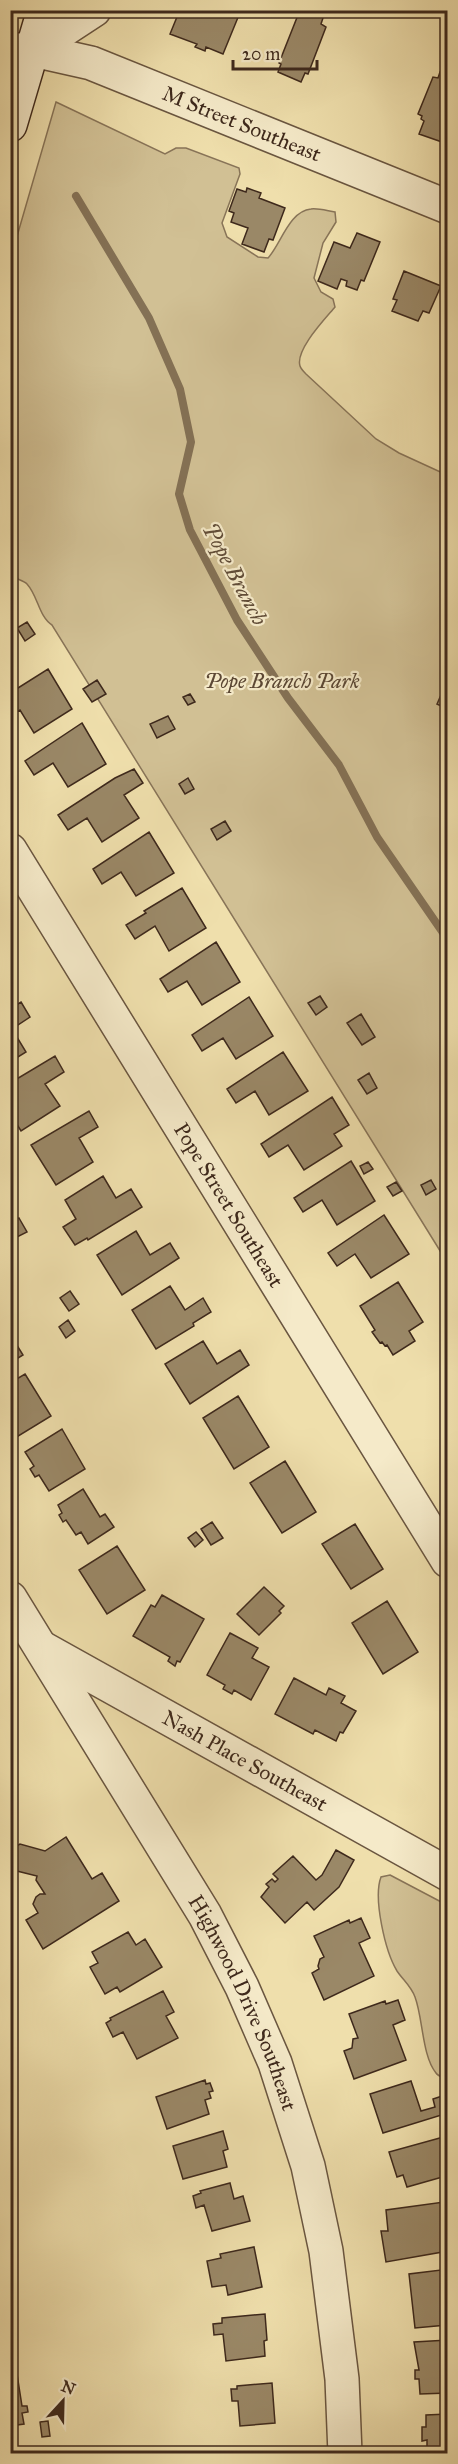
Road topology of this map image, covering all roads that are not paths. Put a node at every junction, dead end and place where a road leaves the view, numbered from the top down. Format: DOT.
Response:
graph roads {
  1 [pos="44,10"];
  2 [pos="94,10"];
  3 [pos="22,50"];
  4 [pos="10,125"];
  5 [pos="447,207"];
  6 [pos="10,850"];
  7 [pos="447,1561"];
  8 [pos="10,1598"];
  9 [pos="42,1648"];
  10 [pos="447,1875"];
  11 [pos="345,2454"];
  1 -- 3 [label="street"];
  2 -- 3 [label="street"];
  3 -- 4 [label="street"];
  3 -- 5 [label="street, M Street Southeast"];
  6 -- 7 [label="street, Pope Street Southeast"];
  8 -- 9 [label="street, Highwood Drive Southeast"];
  9 -- 10 [label="street, Nash Place Southeast"];
  9 -- 11 [label="street, Highwood Drive Southeast"];
}
